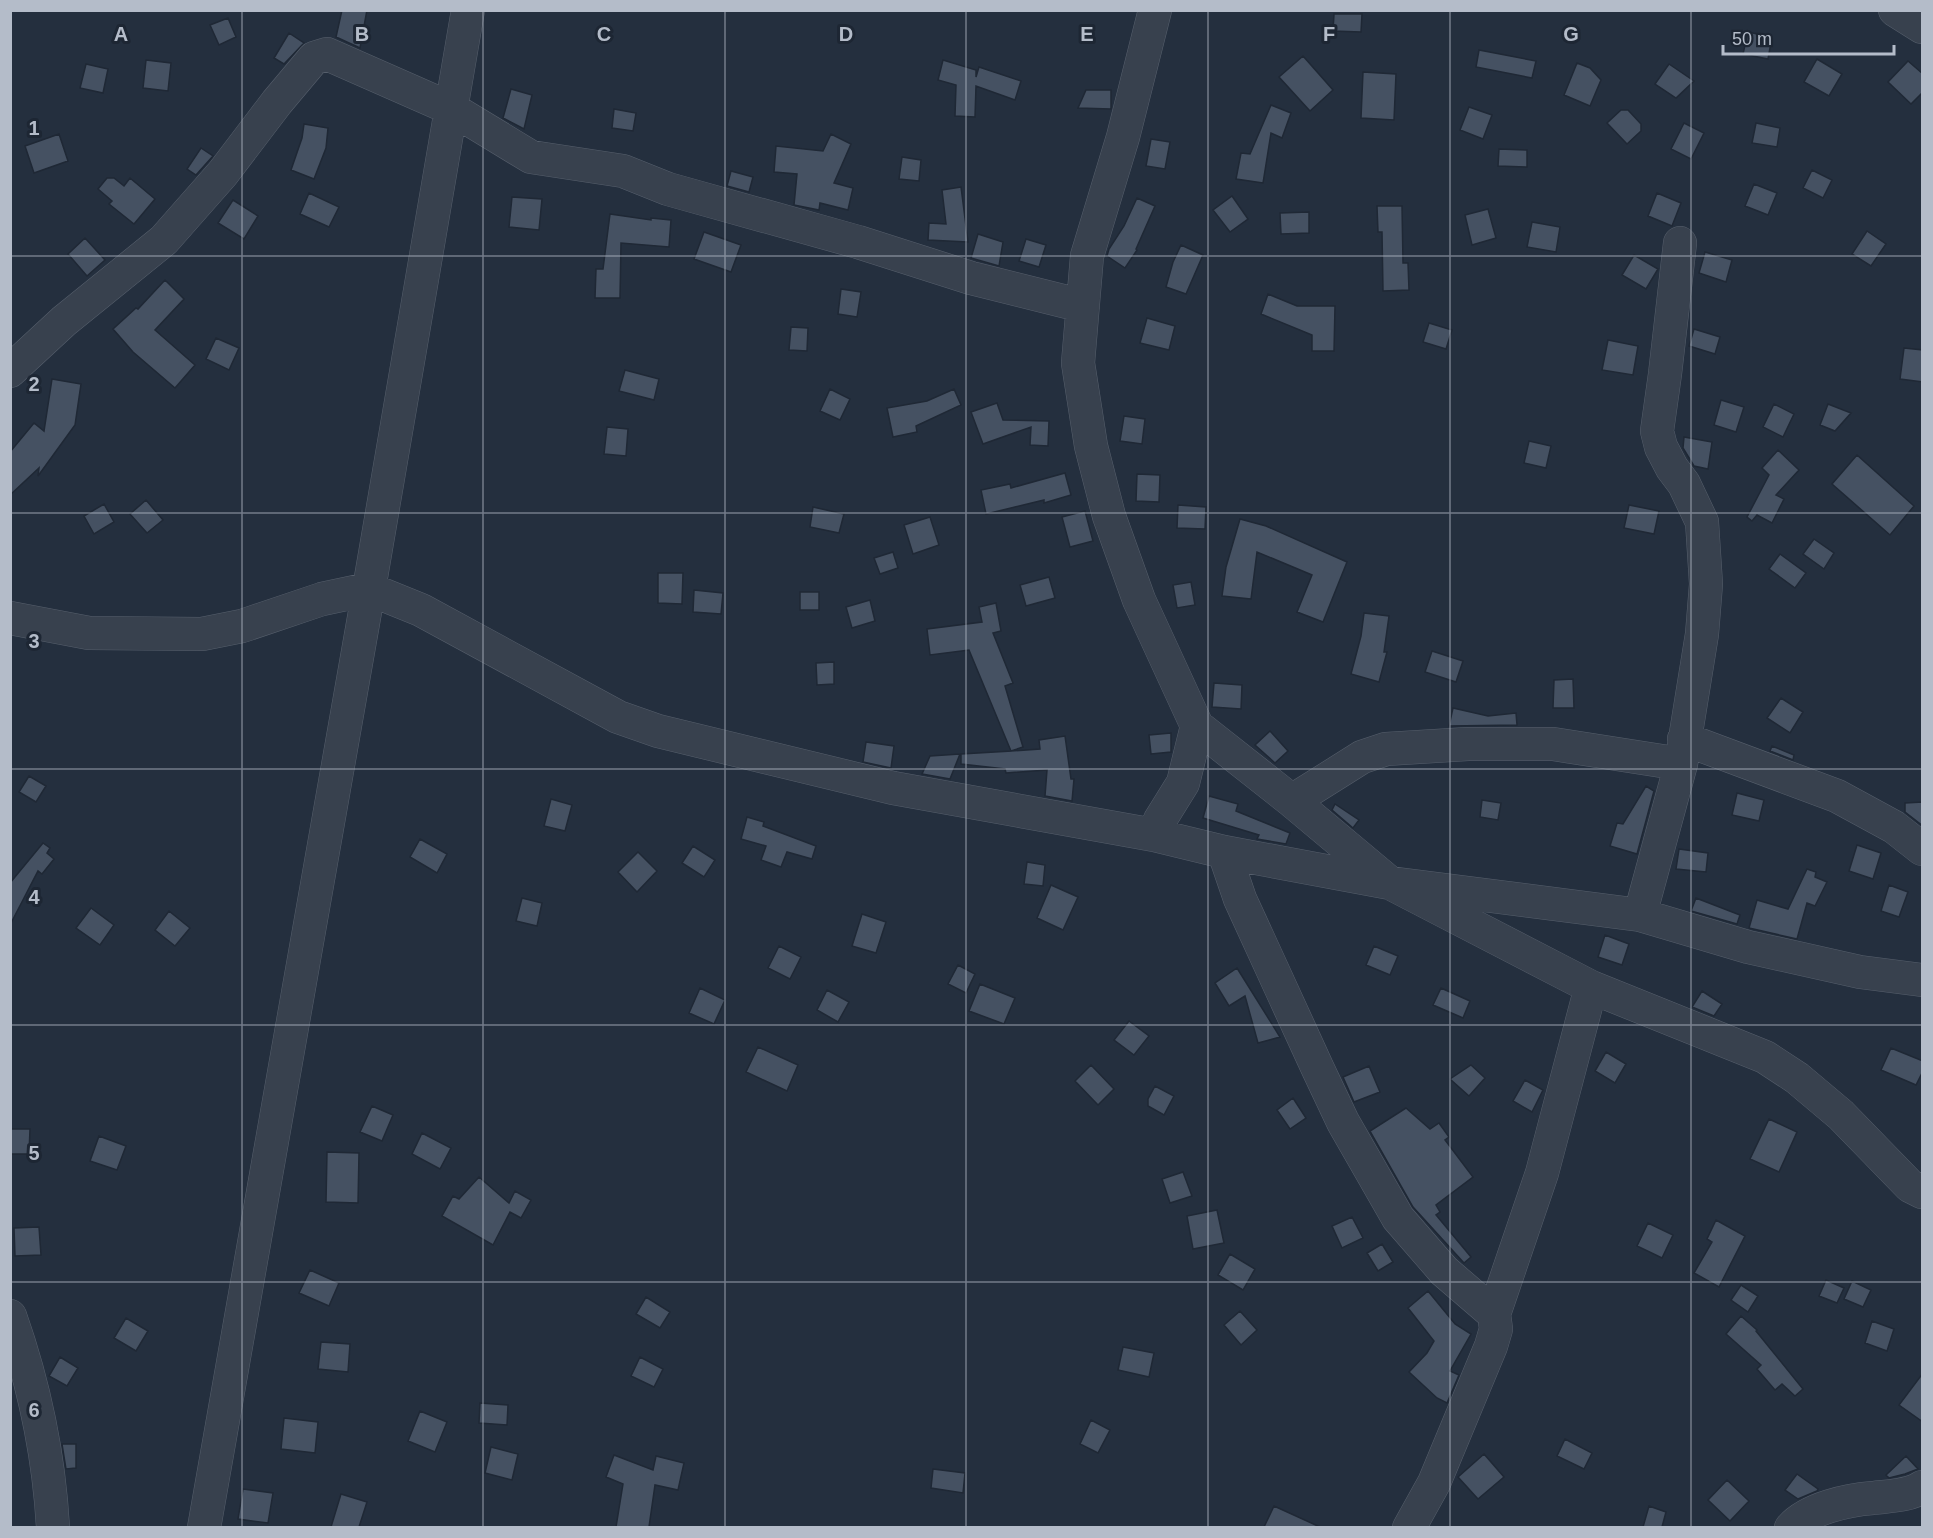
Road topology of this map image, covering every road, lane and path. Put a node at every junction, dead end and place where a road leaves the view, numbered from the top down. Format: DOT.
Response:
graph roads {
  1 [pos="468,10"];
  2 [pos="1155,10"];
  3 [pos="1895,10"];
  4 [pos="1923,27"];
  5 [pos="452,109"];
  6 [pos="1680,243"];
  7 [pos="1083,306"];
  8 [pos="10,371"];
  9 [pos="369,590"];
  10 [pos="10,618"];
  11 [pos="1197,726"];
  12 [pos="1683,752"];
  13 [pos="1292,801"];
  14 [pos="1154,834"];
  15 [pos="1923,849"];
  16 [pos="1224,852"];
  17 [pos="1390,883"];
  18 [pos="1640,915"];
  19 [pos="1923,980"];
  20 [pos="1591,987"];
  21 [pos="1923,1192"];
  22 [pos="1494,1314"];
  23 [pos="10,1316"];
  24 [pos="1923,1487"];
  25 [pos="53,1527"];
  26 [pos="204,1527"];
  27 [pos="1409,1527"];
  28 [pos="1791,1527"];
  1 -- 5 [label="street"];
  2 -- 7 [label="street"];
  3 -- 4 [label="street"];
  5 -- 7 [label="street"];
  5 -- 8 [label="street"];
  5 -- 9 [label="street"];
  6 -- 12 [label="street"];
  7 -- 11 [label="street"];
  9 -- 10 [label="street"];
  9 -- 14 [label="street"];
  9 -- 26 [label="street"];
  11 -- 13 [label="street"];
  11 -- 14 [label="street"];
  12 -- 13 [label="street"];
  12 -- 15 [label="street"];
  12 -- 18 [label="street"];
  13 -- 17 [label="street"];
  14 -- 16 [label="street"];
  16 -- 17 [label="street"];
  16 -- 22 [label="street"];
  17 -- 18 [label="street"];
  17 -- 20 [label="street"];
  18 -- 19 [label="street"];
  20 -- 21 [label="street"];
  20 -- 22 [label="street"];
  22 -- 27 [label="street"];
  23 -- 25 [label="street"];
  24 -- 28 [label="street"];
}
